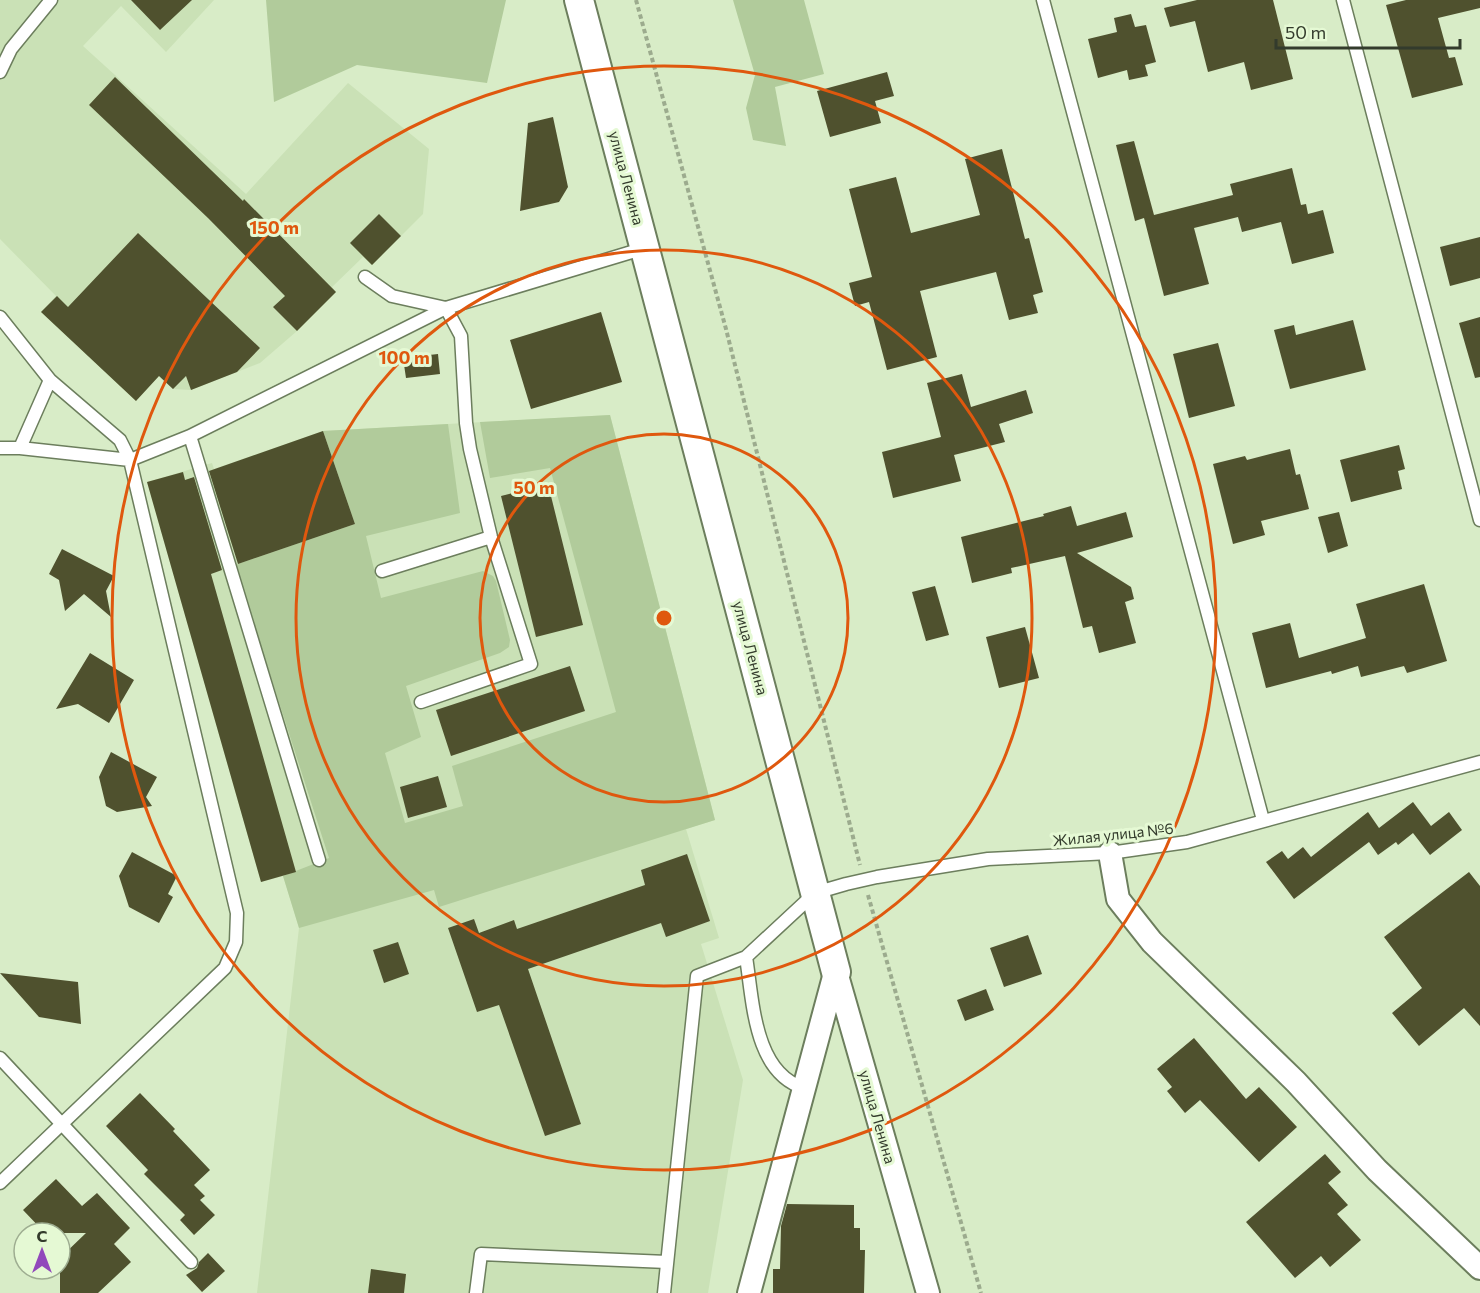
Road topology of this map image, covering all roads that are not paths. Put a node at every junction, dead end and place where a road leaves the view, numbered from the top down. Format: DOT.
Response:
graph roads {
  1 [pos="51,0"];
  2 [pos="579,0"];
  3 [pos="1042,0"];
  4 [pos="1343,0"];
  5 [pos="0,72"];
  6 [pos="645,248"];
  7 [pos="365,277"];
  8 [pos="446,308"];
  9 [pos="0,317"];
  10 [pos="50,380"];
  11 [pos="190,436"];
  12 [pos="0,448"];
  13 [pos="20,448"];
  14 [pos="130,460"];
  15 [pos="1480,520"];
  16 [pos="491,537"];
  17 [pos="382,571"];
  18 [pos="422,702"];
  19 [pos="1480,762"];
  20 [pos="1263,820"];
  21 [pos="1110,853"];
  22 [pos="319,860"];
  23 [pos="815,893"];
  24 [pos="746,957"];
  25 [pos="836,972"];
  26 [pos="0,1058"];
  27 [pos="804,1088"];
  28 [pos="62,1124"];
  29 [pos="0,1183"];
  30 [pos="191,1262"];
  31 [pos="667,1262"];
  32 [pos="1480,1268"];
  33 [pos="476,1293"];
  34 [pos="664,1293"];
  35 [pos="749,1293"];
  36 [pos="928,1293"];
  1 -- 5 [label="lane"];
  2 -- 6 [label="street, улица Ленина"];
  3 -- 20 [label="lane"];
  4 -- 15 [label="lane"];
  6 -- 8 [label="lane"];
  6 -- 23 [label="street, улица Ленина"];
  7 -- 8 [label="lane"];
  8 -- 11 [label="lane"];
  8 -- 16 [label="lane"];
  9 -- 10 [label="lane"];
  10 -- 13 [label="lane"];
  10 -- 14 [label="lane"];
  11 -- 14 [label="lane"];
  11 -- 22 [label="lane"];
  12 -- 13 [label="lane"];
  13 -- 14 [label="lane"];
  14 -- 28 [label="lane"];
  16 -- 17 [label="lane"];
  16 -- 18 [label="lane"];
  19 -- 20 [label="lane, Жилая улица №6"];
  20 -- 21 [label="lane, Жилая улица №6"];
  21 -- 23 [label="lane, Жилая улица №6"];
  21 -- 32 [label="street"];
  23 -- 24 [label="lane"];
  23 -- 25 [label="street, улица Ленина"];
  24 -- 27 [label="lane"];
  24 -- 31 [label="lane"];
  25 -- 27 [label="street"];
  25 -- 36 [label="street, улица Ленина"];
  26 -- 28 [label="lane"];
  27 -- 35 [label="street"];
  28 -- 29 [label="lane"];
  28 -- 30 [label="lane"];
  31 -- 33 [label="lane"];
  31 -- 34 [label="lane"];
}
